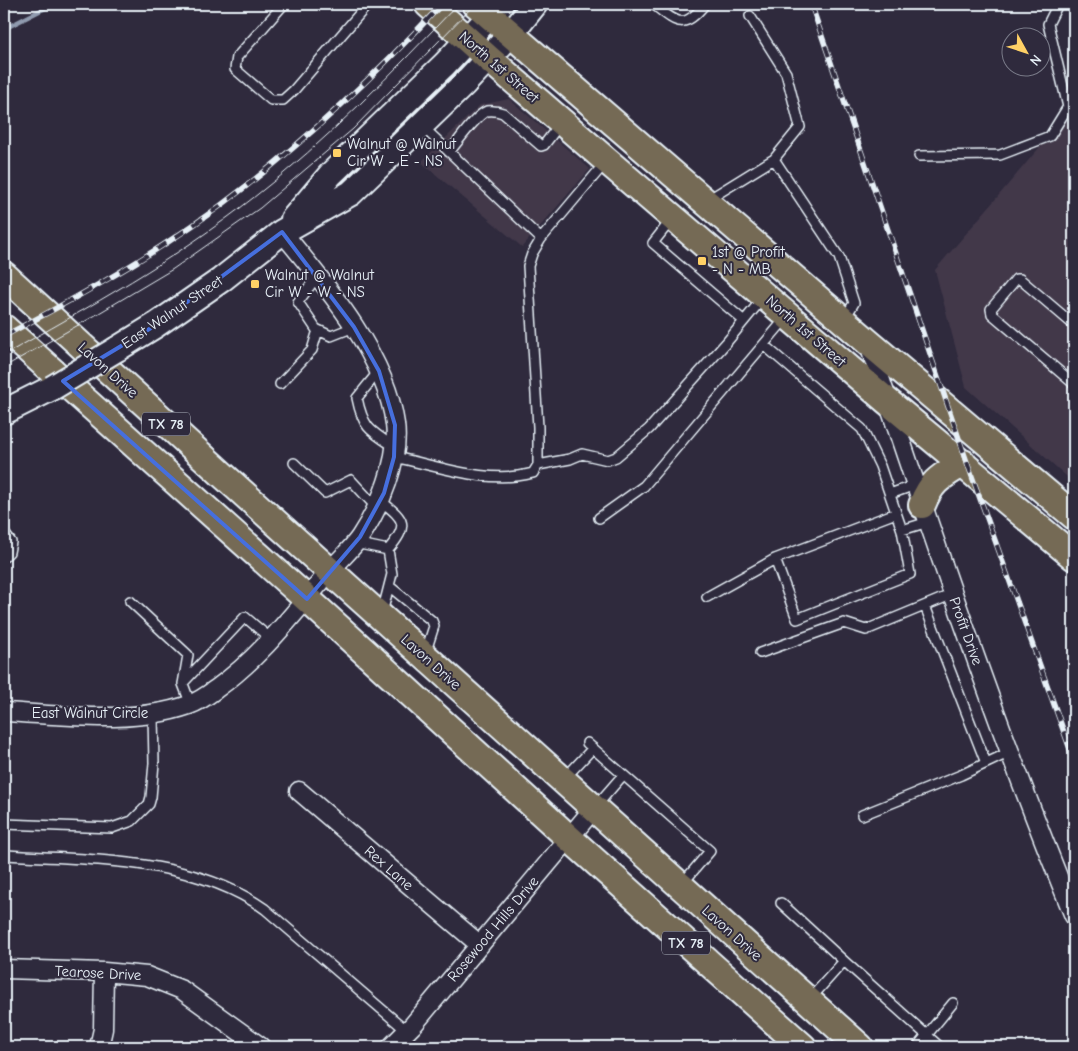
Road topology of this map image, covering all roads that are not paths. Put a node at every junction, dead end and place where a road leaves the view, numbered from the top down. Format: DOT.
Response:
graph roads {
  1 [pos="284,4"];
  2 [pos="368,4"];
  3 [pos="428,4"];
  4 [pos="536,4"];
  5 [pos="653,4"];
  6 [pos="705,4"];
  7 [pos="1058,4"];
  8 [pos="489,8"];
  9 [pos="750,16"];
  10 [pos="511,34"];
  11 [pos="468,40"];
  12 [pos="488,58"];
  13 [pos="1074,97"];
  14 [pos="1068,107"];
  15 [pos="562,122"];
  16 [pos="421,125"];
  17 [pos="449,152"];
  18 [pos="920,156"];
  19 [pos="774,158"];
  20 [pos="607,161"];
  21 [pos="705,202"];
  22 [pos="674,217"];
  23 [pos="282,232"];
  24 [pos="541,239"];
  25 [pos="4,275"];
  26 [pos="318,275"];
  27 [pos="765,296"];
  28 [pos="788,316"];
  29 [pos="744,321"];
  30 [pos="843,321"];
  31 [pos="1074,325"];
  32 [pos="354,327"];
  33 [pos="4,328"];
  34 [pos="318,330"];
  35 [pos="868,342"];
  36 [pos="764,345"];
  37 [pos="379,371"];
  38 [pos="280,384"];
  39 [pos="1074,384"];
  40 [pos="887,400"];
  41 [pos="4,412"];
  42 [pos="394,452"];
  43 [pos="294,463"];
  44 [pos="963,463"];
  45 [pos="538,465"];
  46 [pos="890,494"];
  47 [pos="378,503"];
  48 [pos="922,504"];
  49 [pos="896,513"];
  50 [pos="1074,516"];
  51 [pos="600,518"];
  52 [pos="902,530"];
  53 [pos="4,533"];
  54 [pos="355,543"];
  55 [pos="388,550"];
  56 [pos="4,557"];
  57 [pos="1074,557"];
  58 [pos="775,559"];
  59 [pos="330,571"];
  60 [pos="389,586"];
  61 [pos="953,594"];
  62 [pos="707,597"];
  63 [pos="307,599"];
  64 [pos="130,602"];
  65 [pos="925,606"];
  66 [pos="381,617"];
  67 [pos="270,639"];
  68 [pos="760,653"];
  69 [pos="424,656"];
  70 [pos="183,684"];
  71 [pos="191,705"];
  72 [pos="4,712"];
  73 [pos="153,715"];
  74 [pos="1010,752"];
  75 [pos="986,763"];
  76 [pos="623,775"];
  77 [pos="563,780"];
  78 [pos="299,791"];
  79 [pos="594,808"];
  80 [pos="862,815"];
  81 [pos="4,824"];
  82 [pos="569,838"];
  83 [pos="4,855"];
  84 [pos="680,886"];
  85 [pos="781,903"];
  86 [pos="1074,916"];
  87 [pos="480,946"];
  88 [pos="844,960"];
  89 [pos="4,969"];
  90 [pos="104,972"];
  91 [pos="809,1001"];
  92 [pos="954,1003"];
  93 [pos="407,1031"];
  94 [pos="927,1035"];
  95 [pos="99,1047"];
  96 [pos="262,1047"];
  97 [pos="391,1047"];
  98 [pos="802,1047"];
  99 [pos="860,1047"];
  100 [pos="917,1047"];
  101 [pos="940,1047"];
  1 -- 2 [label="lane"];
  3 -- 11 [label="main road, North 1st Street"];
  4 -- 10 [label="street, East Walnut Street"];
  5 -- 6 [label="lane"];
  7 -- 14 [label="lane"];
  8 -- 10 [label="main road"];
  8 -- 11 [label="street, East Walnut Street"];
  9 -- 19 [label="lane"];
  10 -- 12 [label="street, East Walnut Street"];
  10 -- 21 [label="main road"];
  11 -- 12 [label="main road, North 1st Street"];
  11 -- 23 [label="street, East Walnut Street"];
  12 -- 15 [label="main road, North 1st Street"];
  12 -- 16 [label="street, East Walnut Street"];
  13 -- 14 [label="lane"];
  14 -- 18 [label="lane"];
  15 -- 17 [label="lane"];
  15 -- 20 [label="main road, North 1st Street"];
  16 -- 17 [label="lane"];
  16 -- 23 [label="street, East Walnut Street"];
  17 -- 24 [label="lane"];
  19 -- 21 [label="lane"];
  19 -- 30 [label="lane"];
  20 -- 22 [label="main road, North 1st Street"];
  20 -- 24 [label="lane"];
  21 -- 30 [label="main road"];
  22 -- 27 [label="main road, North 1st Street"];
  22 -- 29 [label="lane"];
  23 -- 26 [label="street, East Walnut Circle"];
  23 -- 41 [label="street, East Walnut Street, bridge"];
  24 -- 45 [label="lane"];
  25 -- 59 [label="main road, Lavon Drive / TX 78"];
  26 -- 32 [label="street, East Walnut Circle"];
  26 -- 34 [label="lane"];
  27 -- 28 [label="main road, North 1st Street"];
  27 -- 29 [label="lane"];
  28 -- 36 [label="lane"];
  28 -- 40 [label="main road, North 1st Street"];
  29 -- 45 [label="lane"];
  30 -- 35 [label="main road"];
  31 -- 39 [label="lane"];
  32 -- 34 [label="lane"];
  32 -- 37 [label="street, East Walnut Circle"];
  33 -- 63 [label="main road, TX 78"];
  34 -- 38 [label="lane"];
  35 -- 40 [label="street, Profit Drive"];
  35 -- 50 [label="main road"];
  36 -- 46 [label="lane"];
  36 -- 51 [label="lane"];
  37 -- 42 [label="street, East Walnut Circle"];
  37 -- 42 [label="lane"];
  40 -- 44 [label="main road, North 1st Street"];
  40 -- 48 [label="street, Profit Drive"];
  42 -- 45 [label="lane"];
  42 -- 47 [label="street, East Walnut Circle"];
  43 -- 47 [label="lane"];
  44 -- 48 [label="main road"];
  44 -- 57 [label="main road, North 1st Street"];
  46 -- 48 [label="lane"];
  46 -- 49 [label="lane"];
  47 -- 54 [label="street, East Walnut Circle"];
  47 -- 55 [label="lane"];
  48 -- 52 [label="lane"];
  48 -- 61 [label="street, Profit Drive"];
  49 -- 52 [label="lane"];
  49 -- 58 [label="lane"];
  52 -- 58 [label="lane"];
  53 -- 56 [label="lane"];
  54 -- 55 [label="lane"];
  54 -- 59 [label="street, East Walnut Circle"];
  55 -- 60 [label="lane"];
  58 -- 62 [label="lane"];
  59 -- 63 [label="street, East Walnut Circle"];
  59 -- 66 [label="main road, Lavon Drive / TX 78"];
  60 -- 66 [label="lane"];
  60 -- 69 [label="lane"];
  61 -- 65 [label="lane"];
  61 -- 74 [label="street, Profit Drive"];
  63 -- 67 [label="street, East Walnut Circle"];
  63 -- 82 [label="main road, TX 78"];
  64 -- 70 [label="lane"];
  65 -- 68 [label="lane"];
  65 -- 75 [label="lane"];
  66 -- 69 [label="main road, Lavon Drive / TX 78"];
  67 -- 70 [label="lane"];
  67 -- 71 [label="street, East Walnut Circle"];
  69 -- 77 [label="main road, Lavon Drive / TX 78"];
  70 -- 71 [label="lane"];
  71 -- 73 [label="street, East Walnut Circle"];
  72 -- 73 [label="street, East Walnut Circle"];
  73 -- 81 [label="lane"];
  74 -- 75 [label="lane"];
  74 -- 86 [label="street, Profit Drive"];
  75 -- 80 [label="lane"];
  76 -- 77 [label="lane"];
  76 -- 79 [label="lane"];
  76 -- 84 [label="lane"];
  77 -- 79 [label="main road, Lavon Drive / TX 78"];
  78 -- 87 [label="street, Rex Lane"];
  79 -- 82 [label="street, Rosewood Hills Drive"];
  79 -- 84 [label="main road, Lavon Drive / TX 78"];
  82 -- 87 [label="street, Rosewood Hills Drive"];
  82 -- 98 [label="main road, TX 78"];
  83 -- 93 [label="lane"];
  84 -- 91 [label="main road, Lavon Drive / TX 78"];
  85 -- 88 [label="lane"];
  87 -- 93 [label="street, Rosewood Hills Drive"];
  88 -- 91 [label="lane"];
  88 -- 94 [label="lane"];
  89 -- 90 [label="street, Tearose Drive"];
  90 -- 95 [label="street"];
  90 -- 96 [label="street, Tearose Drive"];
  91 -- 99 [label="main road, Lavon Drive / TX 78"];
  92 -- 94 [label="lane"];
  93 -- 97 [label="street, Rosewood Hills Drive"];
  94 -- 100 [label="lane"];
  94 -- 101 [label="lane"];
}
